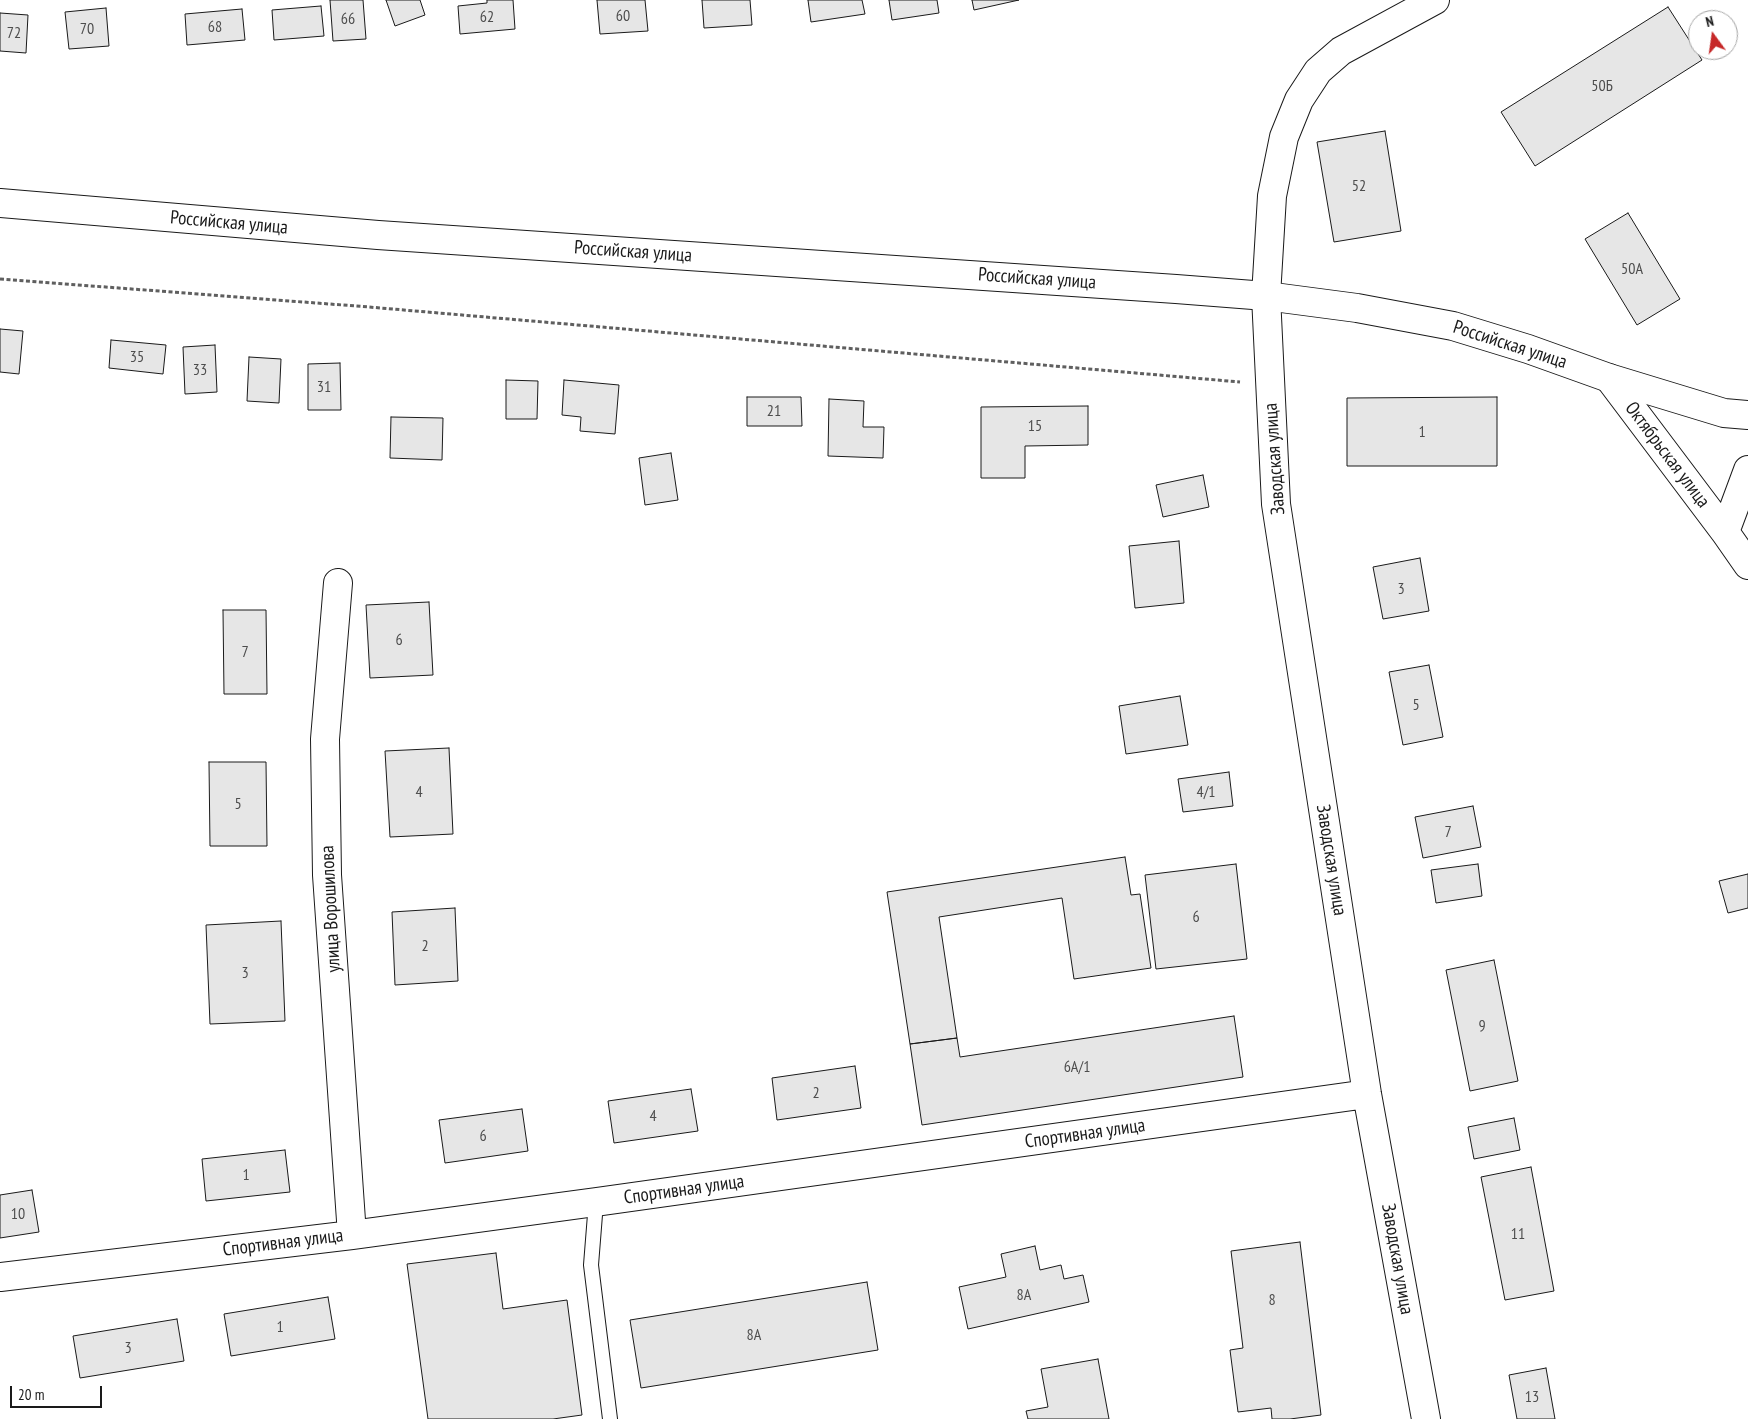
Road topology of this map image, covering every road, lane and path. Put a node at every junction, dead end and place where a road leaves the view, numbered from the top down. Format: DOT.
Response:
graph roads {
  1 [pos="1435,0"];
  2 [pos="0,203"];
  3 [pos="0,279"];
  4 [pos="1266,296"];
  5 [pos="1609,378"];
  6 [pos="1270,385"];
  7 [pos="1748,415"];
  8 [pos="1748,470"];
  9 [pos="1725,532"];
  10 [pos="1748,565"];
  11 [pos="338,583"];
  12 [pos="1367,1094"];
  13 [pos="596,1202"];
  14 [pos="352,1235"];
  15 [pos="0,1277"];
  16 [pos="610,1419"];
  17 [pos="1426,1419"];
  1 -- 4 [label="street"];
  2 -- 4 [label="street, Российская улица"];
  3 -- 6 [label="path"];
  4 -- 5 [label="street, Российская улица"];
  4 -- 6 [label="street, Заводская улица"];
  5 -- 7 [label="street, Российская улица"];
  5 -- 9 [label="street, Октябрьская улица"];
  6 -- 12 [label="street, Заводская улица"];
  8 -- 9 [label="street, Октябрьская улица"];
  9 -- 10 [label="street, Октябрьская улица"];
  11 -- 14 [label="street, улица Ворошилова"];
  12 -- 13 [label="street, Спортивная улица"];
  12 -- 17 [label="street, Заводская улица"];
  13 -- 14 [label="street, Спортивная улица"];
  13 -- 16 [label="lane"];
  14 -- 15 [label="street, Спортивная улица"];
}
